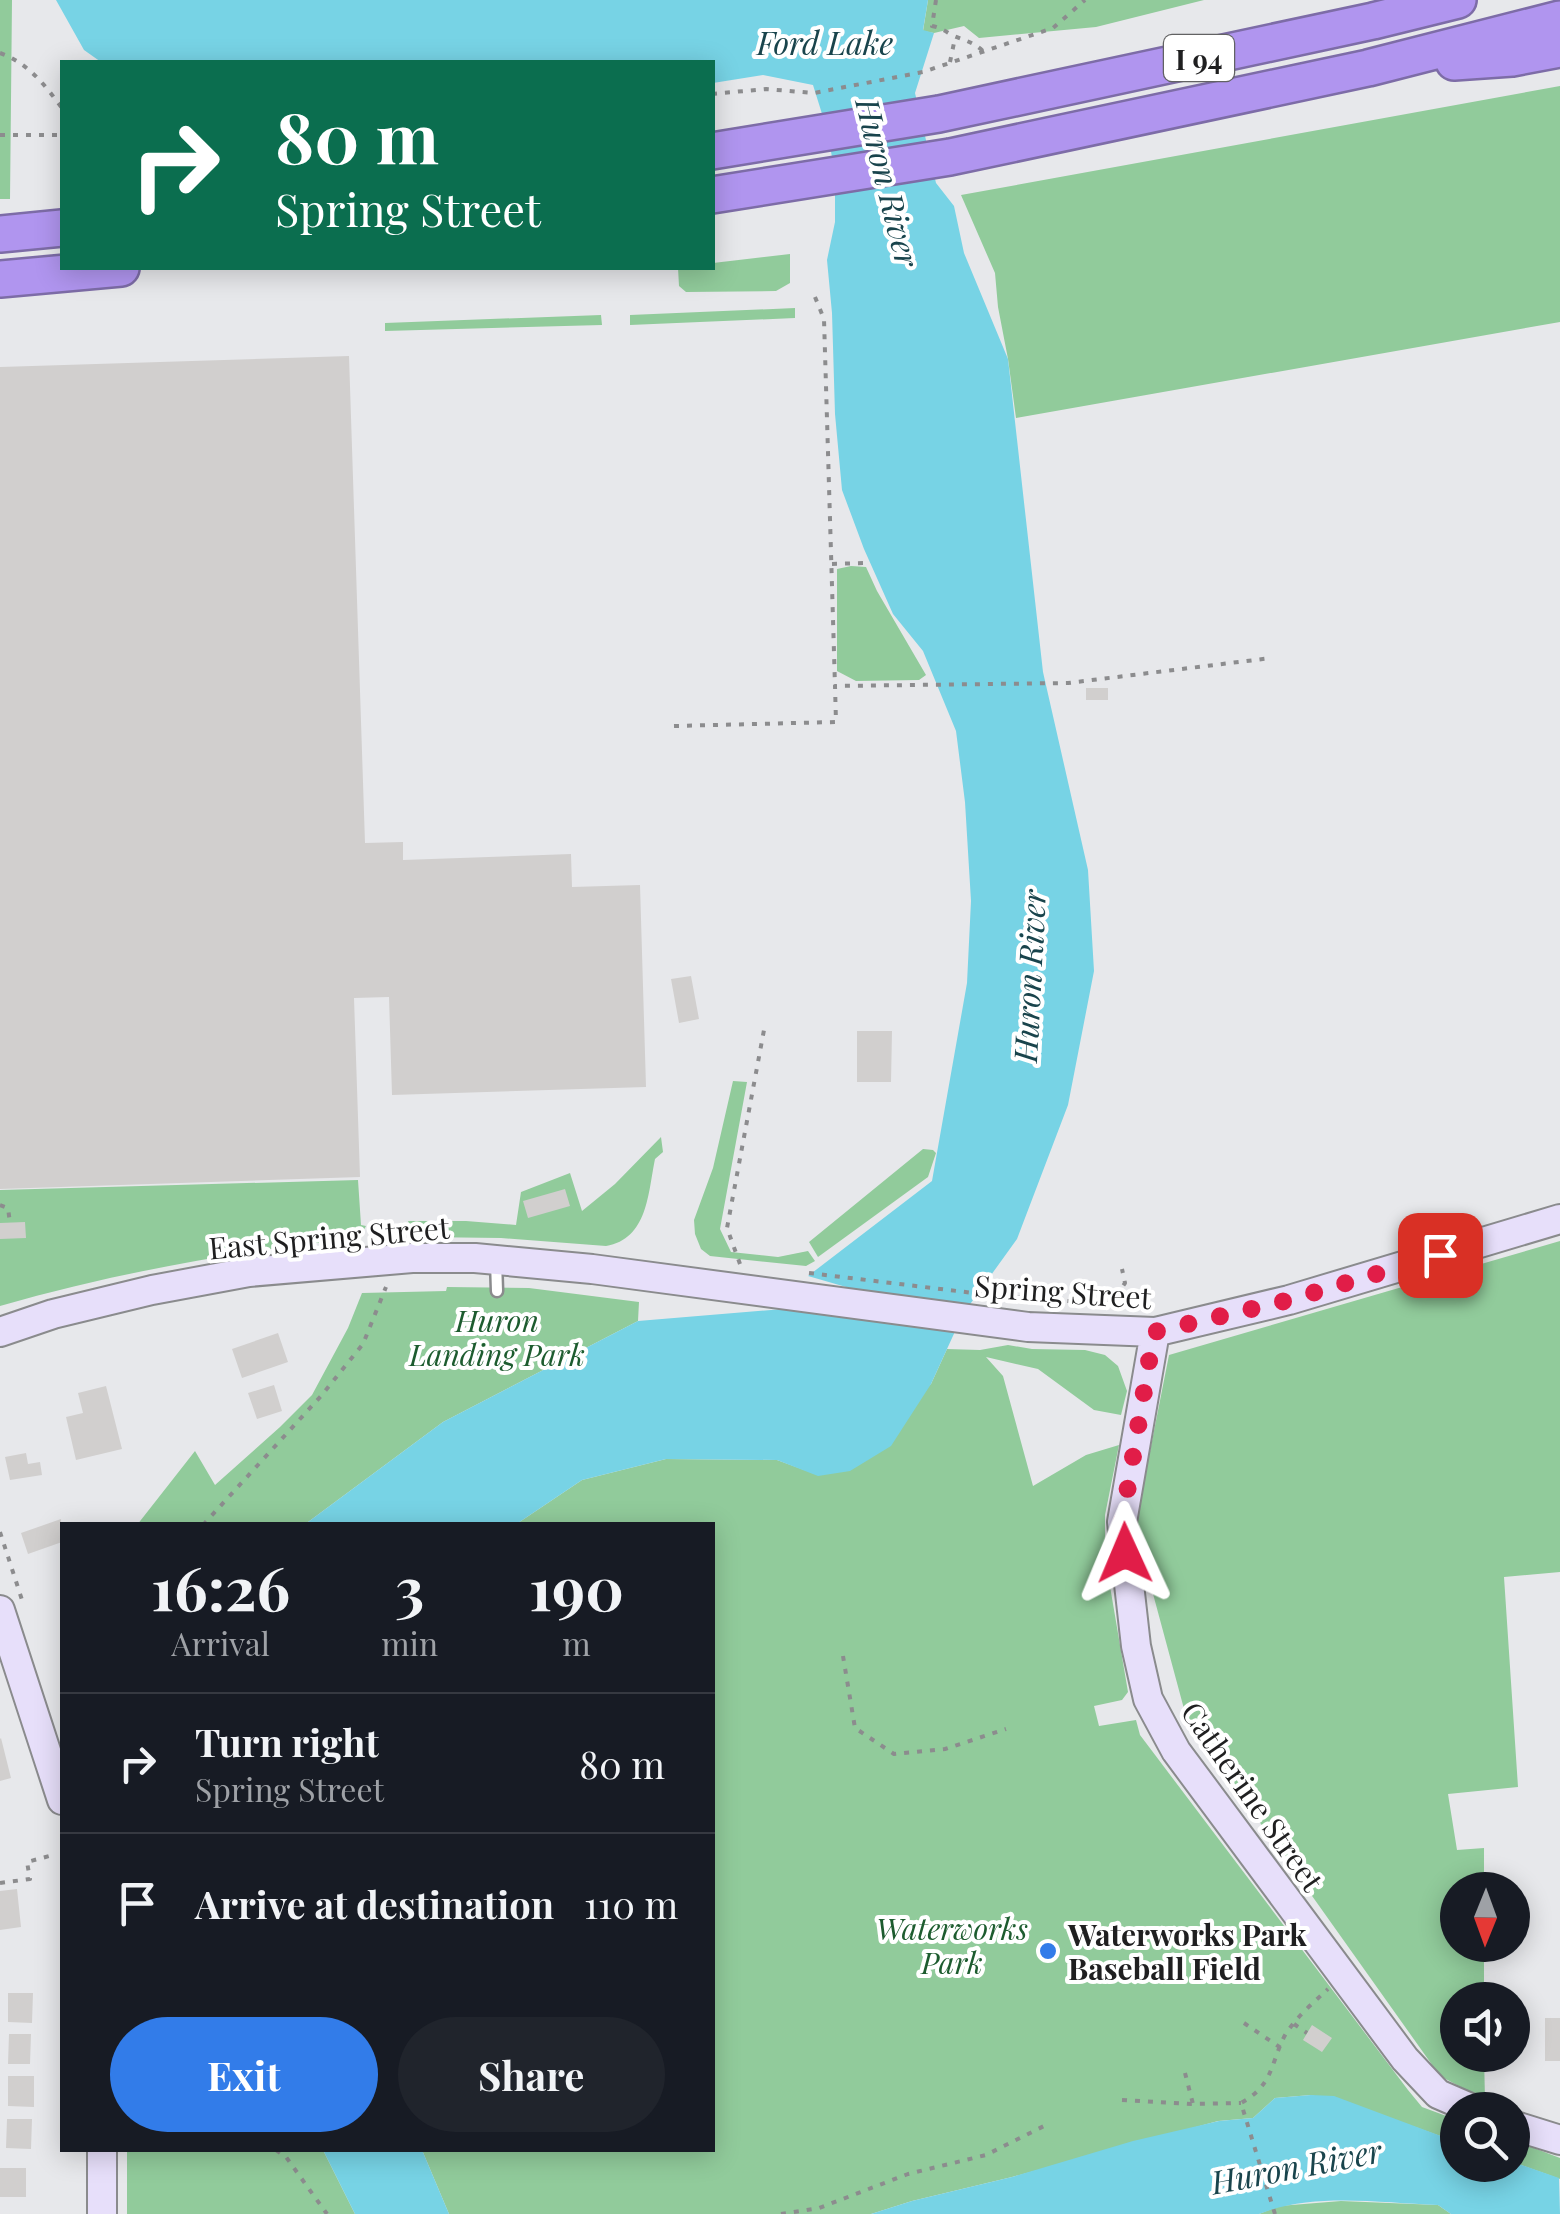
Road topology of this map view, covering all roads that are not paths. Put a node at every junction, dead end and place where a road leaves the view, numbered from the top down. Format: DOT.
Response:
graph roads {
  1 [pos="1458,0"];
  2 [pos="1560,19"];
  3 [pos="1560,49"];
  4 [pos="1368,68"];
  5 [pos="715,151"];
  6 [pos="715,196"];
  7 [pos="60,228"];
  8 [pos="0,234"];
  9 [pos="99,270"];
  10 [pos="0,279"];
  11 [pos="1560,1219"];
  12 [pos="496,1260"];
  13 [pos="735,1275"];
  14 [pos="496,1290"];
  15 [pos="0,1332"];
  16 [pos="1154,1332"];
  17 [pos="0,1610"];
  18 [pos="60,1794"];
  19 [pos="1440,2095"];
  20 [pos="1530,2131"];
  21 [pos="1560,2140"];
  22 [pos="102,2152"];
  23 [pos="102,2214"];
  1 -- 5 [label="highway, I 94"];
  2 -- 4 [label="highway, I 94"];
  3 -- 4 [label="highway"];
  4 -- 6 [label="highway, I 94"];
  7 -- 8 [label="highway"];
  9 -- 10 [label="highway"];
  11 -- 16 [label="main road, Spring Street"];
  12 -- 13 [label="main road, East Spring Street"];
  12 -- 14 [label="lane"];
  12 -- 15 [label="main road, East Spring Street"];
  13 -- 16 [label="main road, Spring Street"];
  16 -- 19 [label="main road, Catherine Street"];
  17 -- 18 [label="main road"];
  20 -- 21 [label="main road"];
  22 -- 23 [label="main road"];
}
